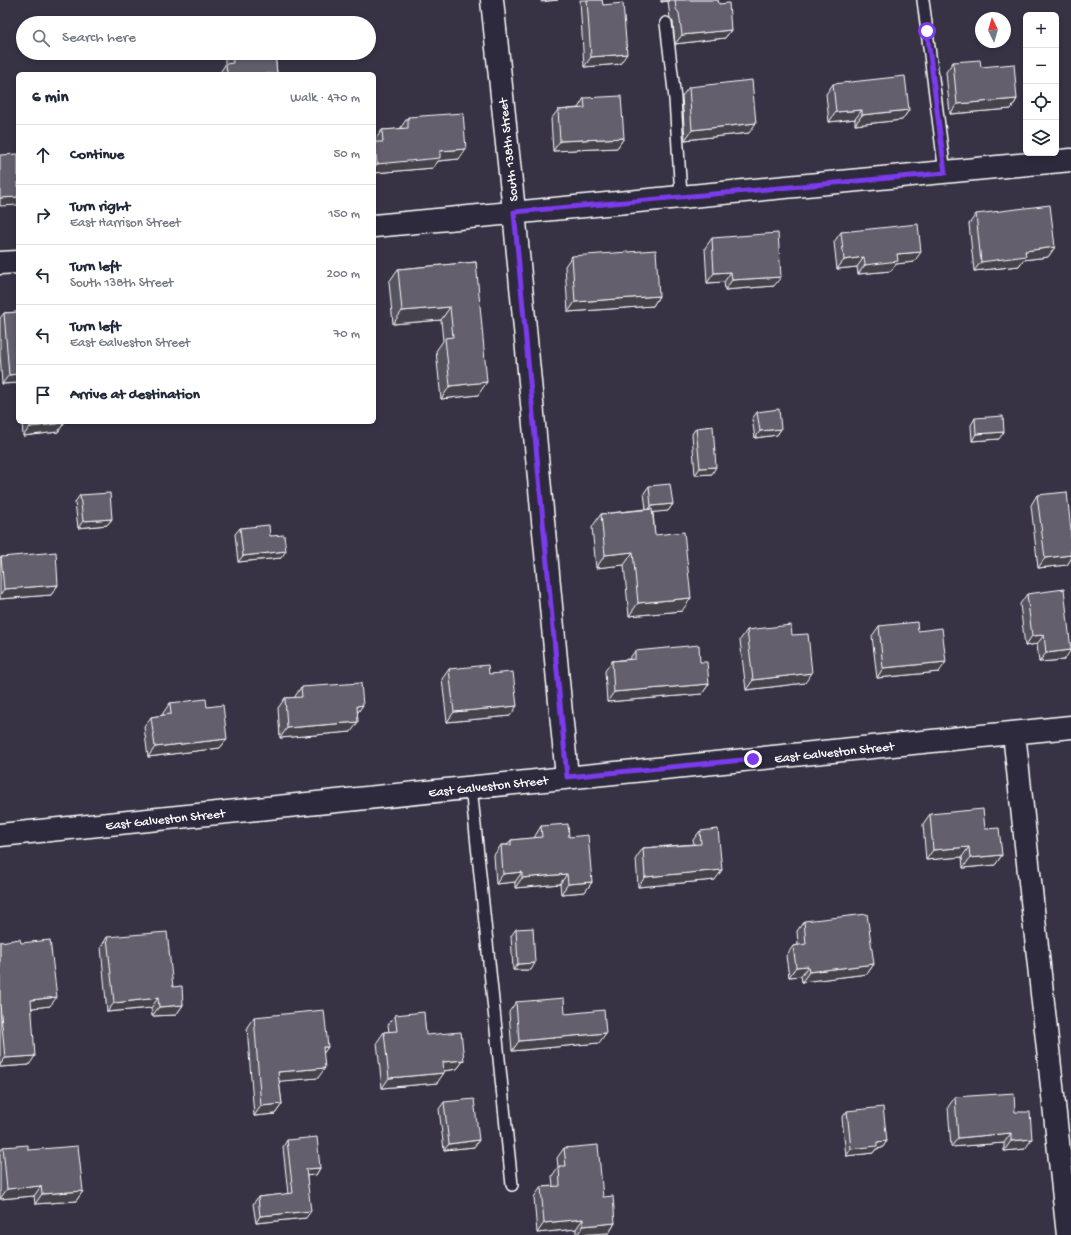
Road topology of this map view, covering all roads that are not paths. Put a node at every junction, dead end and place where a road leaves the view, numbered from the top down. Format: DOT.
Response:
graph roads {
  1 [pos="492,0"];
  2 [pos="923,0"];
  3 [pos="666,23"];
  4 [pos="1071,160"];
  5 [pos="945,173"];
  6 [pos="682,196"];
  7 [pos="514,212"];
  8 [pos="376,226"];
  9 [pos="16,262"];
  10 [pos="0,263"];
  11 [pos="1071,727"];
  12 [pos="1014,733"];
  13 [pos="567,777"];
  14 [pos="471,787"];
  15 [pos="0,835"];
  16 [pos="512,1185"];
  17 [pos="1068,1235"];
  1 -- 7 [label="street, South 138th Street"];
  2 -- 5 [label="lane"];
  3 -- 6 [label="lane"];
  4 -- 5 [label="street"];
  5 -- 6 [label="street"];
  6 -- 7 [label="street"];
  7 -- 8 [label="street"];
  7 -- 13 [label="street, South 138th Street"];
  9 -- 10 [label="street"];
  11 -- 12 [label="street, East Galveston Street"];
  12 -- 13 [label="street, East Galveston Street"];
  12 -- 17 [label="street"];
  13 -- 14 [label="street, East Galveston Street"];
  14 -- 15 [label="street, East Galveston Street"];
  14 -- 16 [label="lane"];
}
